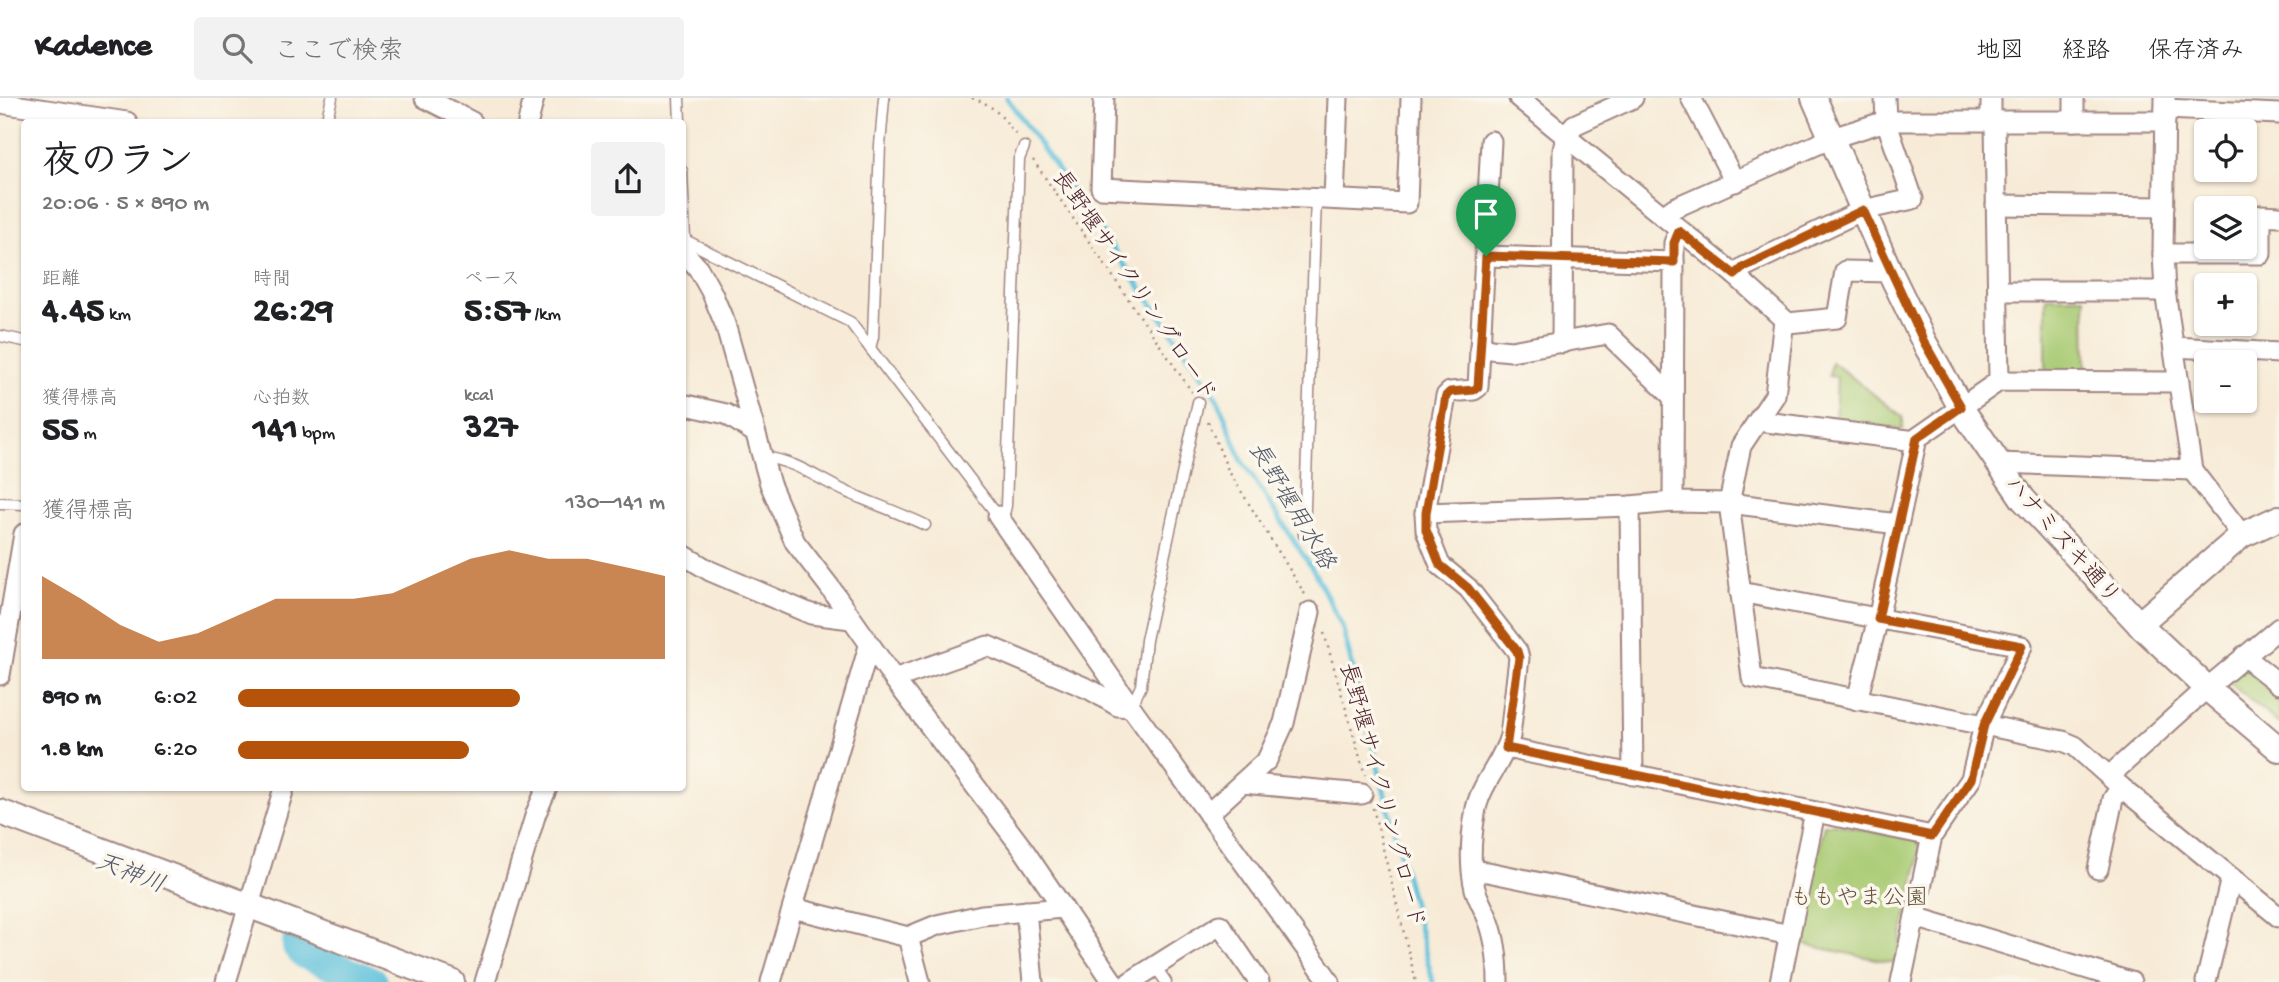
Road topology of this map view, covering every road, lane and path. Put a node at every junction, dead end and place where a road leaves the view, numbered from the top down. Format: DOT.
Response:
graph roads {
  1 [pos="332,98"];
  2 [pos="425,98"];
  3 [pos="534,98"];
  4 [pos="679,98"];
  5 [pos="884,98"];
  6 [pos="972,98"];
  7 [pos="1104,98"];
  8 [pos="1338,98"];
  9 [pos="1411,98"];
  10 [pos="1519,98"];
  11 [pos="1633,98"];
  12 [pos="1691,98"];
  13 [pos="1814,98"];
  14 [pos="1885,98"];
  15 [pos="1990,98"];
  16 [pos="2074,98"];
  17 [pos="6,102"];
  18 [pos="2244,105"];
  19 [pos="2165,109"];
  20 [pos="2279,114"];
  21 [pos="109,119"];
  22 [pos="327,119"];
  23 [pos="465,119"];
  24 [pos="529,119"];
  25 [pos="680,119"];
  26 [pos="1886,121"];
  27 [pos="1993,121"];
  28 [pos="2074,121"];
  29 [pos="1566,137"];
  30 [pos="1832,138"];
  31 [pos="1491,141"];
  32 [pos="1024,147"];
  33 [pos="1735,182"];
  34 [pos="1325,199"];
  35 [pos="1996,205"];
  36 [pos="2164,207"];
  37 [pos="1863,210"];
  38 [pos="1663,216"];
  39 [pos="2279,216"];
  40 [pos="1679,231"];
  41 [pos="686,245"];
  42 [pos="686,249"];
  43 [pos="2163,254"];
  44 [pos="1486,256"];
  45 [pos="1562,259"];
  46 [pos="1674,262"];
  47 [pos="1890,272"];
  48 [pos="1735,275"];
  49 [pos="1998,291"];
  50 [pos="2165,291"];
  51 [pos="1784,320"];
  52 [pos="0,335"];
  53 [pos="21,340"];
  54 [pos="1562,342"];
  55 [pos="2175,347"];
  56 [pos="870,348"];
  57 [pos="1480,348"];
  58 [pos="2279,353"];
  59 [pos="1999,381"];
  60 [pos="2179,382"];
  61 [pos="1673,397"];
  62 [pos="1198,402"];
  63 [pos="686,405"];
  64 [pos="1961,407"];
  65 [pos="1758,421"];
  66 [pos="754,432"];
  67 [pos="1916,441"];
  68 [pos="763,457"];
  69 [pos="1998,463"];
  70 [pos="2192,470"];
  71 [pos="1673,502"];
  72 [pos="0,503"];
  73 [pos="1729,503"];
  74 [pos="21,505"];
  75 [pos="1630,506"];
  76 [pos="1426,513"];
  77 [pos="2279,518"];
  78 [pos="1000,519"];
  79 [pos="1898,524"];
  80 [pos="925,525"];
  81 [pos="1304,535"];
  82 [pos="2242,535"];
  83 [pos="21,552"];
  84 [pos="686,556"];
  85 [pos="1740,592"];
  86 [pos="1309,605"];
  87 [pos="1878,619"];
  88 [pos="851,620"];
  89 [pos="2139,624"];
  90 [pos="2279,628"];
  91 [pos="1322,629"];
  92 [pos="869,646"];
  93 [pos="2245,656"];
  94 [pos="0,675"];
  95 [pos="894,680"];
  96 [pos="2279,684"];
  97 [pos="2207,688"];
  98 [pos="1857,700"];
  99 [pos="1131,708"];
  100 [pos="1984,725"];
  101 [pos="1506,748"];
  102 [pos="2279,749"];
  103 [pos="1633,775"];
  104 [pos="2117,782"];
  105 [pos="1242,783"];
  106 [pos="283,791"];
  107 [pos="546,791"];
  108 [pos="1367,793"];
  109 [pos="0,812"];
  110 [pos="1815,812"];
  111 [pos="1208,814"];
  112 [pos="1932,836"];
  113 [pos="2098,869"];
  114 [pos="1473,872"];
  115 [pos="2231,878"];
  116 [pos="250,906"];
  117 [pos="793,908"];
  118 [pos="1063,908"];
  119 [pos="1026,911"];
  120 [pos="1916,917"];
  121 [pos="2279,918"];
  122 [pos="1790,934"];
  123 [pos="908,937"];
  124 [pos="1160,974"];
  125 [pos="226,982"];
  126 [pos="453,982"];
  127 [pos="485,982"];
  128 [pos="771,982"];
  129 [pos="920,982"];
  130 [pos="1033,982"];
  131 [pos="1113,982"];
  132 [pos="1130,982"];
  133 [pos="1259,982"];
  134 [pos="1330,982"];
  135 [pos="1416,982"];
  136 [pos="1498,982"];
  137 [pos="1780,982"];
  138 [pos="1901,982"];
  139 [pos="2131,982"];
  140 [pos="2206,982"];
  1 -- 22 [label="lane"];
  2 -- 23 [label="street"];
  3 -- 24 [label="street"];
  4 -- 25 [label="lane"];
  5 -- 56 [label="lane"];
  6 -- 32 [label="path, 長野堰サイクリングロード"];
  7 -- 34 [label="street"];
  8 -- 34 [label="street"];
  9 -- 34 [label="street"];
  10 -- 29 [label="street"];
  11 -- 29 [label="street"];
  12 -- 33 [label="street"];
  13 -- 30 [label="street, ハナミズキ通り"];
  14 -- 26 [label="street"];
  15 -- 27 [label="street"];
  16 -- 28 [label="street"];
  17 -- 21 [label="street"];
  18 -- 19 [label="street"];
  18 -- 20 [label="street"];
  19 -- 28 [label="street"];
  19 -- 36 [label="street"];
  26 -- 27 [label="street"];
  26 -- 30 [label="street"];
  26 -- 37 [label="street"];
  27 -- 28 [label="street"];
  27 -- 35 [label="street"];
  29 -- 38 [label="street"];
  29 -- 45 [label="street"];
  30 -- 33 [label="street"];
  30 -- 37 [label="street, ハナミズキ通り"];
  31 -- 44 [label="street"];
  32 -- 62 [label="path, 長野堰サイクリングロード"];
  32 -- 78 [label="lane"];
  33 -- 38 [label="street"];
  34 -- 81 [label="lane"];
  35 -- 36 [label="street"];
  35 -- 49 [label="street"];
  36 -- 43 [label="street"];
  37 -- 47 [label="street, ハナミズキ通り"];
  37 -- 48 [label="street"];
  38 -- 40 [label="street"];
  39 -- 43 [label="street"];
  40 -- 46 [label="street"];
  40 -- 48 [label="street"];
  41 -- 56 [label="lane"];
  42 -- 66 [label="street"];
  43 -- 50 [label="street"];
  44 -- 45 [label="street"];
  44 -- 57 [label="street"];
  45 -- 46 [label="street"];
  45 -- 54 [label="street"];
  46 -- 61 [label="street"];
  47 -- 51 [label="street"];
  47 -- 64 [label="street, ハナミズキ通り"];
  48 -- 51 [label="street"];
  49 -- 50 [label="street"];
  49 -- 59 [label="street"];
  50 -- 55 [label="street"];
  51 -- 65 [label="street"];
  52 -- 53 [label="lane"];
  54 -- 57 [label="street"];
  54 -- 61 [label="street"];
  55 -- 58 [label="street"];
  55 -- 60 [label="street"];
  56 -- 78 [label="lane"];
  57 -- 76 [label="street"];
  59 -- 60 [label="street"];
  59 -- 64 [label="street"];
  60 -- 70 [label="street"];
  61 -- 71 [label="street"];
  62 -- 86 [label="path, 長野堰サイクリングロード"];
  62 -- 99 [label="lane"];
  63 -- 66 [label="street"];
  64 -- 67 [label="street"];
  64 -- 69 [label="street, ハナミズキ通り"];
  65 -- 67 [label="street"];
  65 -- 73 [label="street"];
  66 -- 68 [label="street"];
  67 -- 79 [label="street"];
  68 -- 80 [label="lane"];
  68 -- 88 [label="street"];
  69 -- 70 [label="street"];
  69 -- 89 [label="street, ハナミズキ通り"];
  70 -- 82 [label="street"];
  71 -- 73 [label="street"];
  71 -- 75 [label="street"];
  72 -- 74 [label="lane"];
  73 -- 79 [label="street"];
  73 -- 85 [label="street"];
  75 -- 76 [label="street"];
  75 -- 103 [label="street"];
  76 -- 101 [label="street"];
  77 -- 82 [label="street"];
  78 -- 99 [label="street"];
  79 -- 87 [label="street"];
  82 -- 89 [label="street"];
  83 -- 94 [label="street"];
  84 -- 88 [label="street"];
  85 -- 87 [label="street"];
  85 -- 98 [label="street"];
  86 -- 105 [label="street"];
  87 -- 98 [label="street"];
  87 -- 100 [label="street"];
  88 -- 92 [label="street"];
  89 -- 97 [label="street, ハナミズキ通り"];
  90 -- 93 [label="street"];
  91 -- 108 [label="path, 長野堰サイクリングロード"];
  92 -- 95 [label="street"];
  92 -- 117 [label="street"];
  93 -- 96 [label="street"];
  93 -- 97 [label="street"];
  95 -- 99 [label="street"];
  95 -- 118 [label="street"];
  97 -- 102 [label="street, ハナミズキ通り"];
  97 -- 104 [label="street"];
  98 -- 100 [label="street"];
  99 -- 111 [label="street"];
  100 -- 104 [label="street"];
  100 -- 112 [label="street"];
  101 -- 103 [label="street"];
  101 -- 114 [label="street"];
  103 -- 110 [label="street"];
  104 -- 113 [label="street"];
  104 -- 115 [label="street"];
  105 -- 108 [label="street"];
  105 -- 111 [label="street"];
  106 -- 116 [label="street"];
  107 -- 127 [label="street"];
  108 -- 135 [label="path, 長野堰サイクリングロード"];
  109 -- 116 [label="street"];
  110 -- 112 [label="street"];
  110 -- 122 [label="street"];
  111 -- 134 [label="street"];
  112 -- 120 [label="street"];
  114 -- 122 [label="street"];
  114 -- 136 [label="street"];
  115 -- 121 [label="street"];
  115 -- 140 [label="street"];
  116 -- 125 [label="street"];
  116 -- 126 [label="street"];
  117 -- 123 [label="street"];
  117 -- 128 [label="street"];
  118 -- 119 [label="street"];
  118 -- 131 [label="street"];
  119 -- 123 [label="street"];
  119 -- 130 [label="street"];
  120 -- 138 [label="street"];
  120 -- 139 [label="street"];
  122 -- 137 [label="street"];
  123 -- 129 [label="street"];
  124 -- 132 [label="street"];
  124 -- 133 [label="street"];
}
